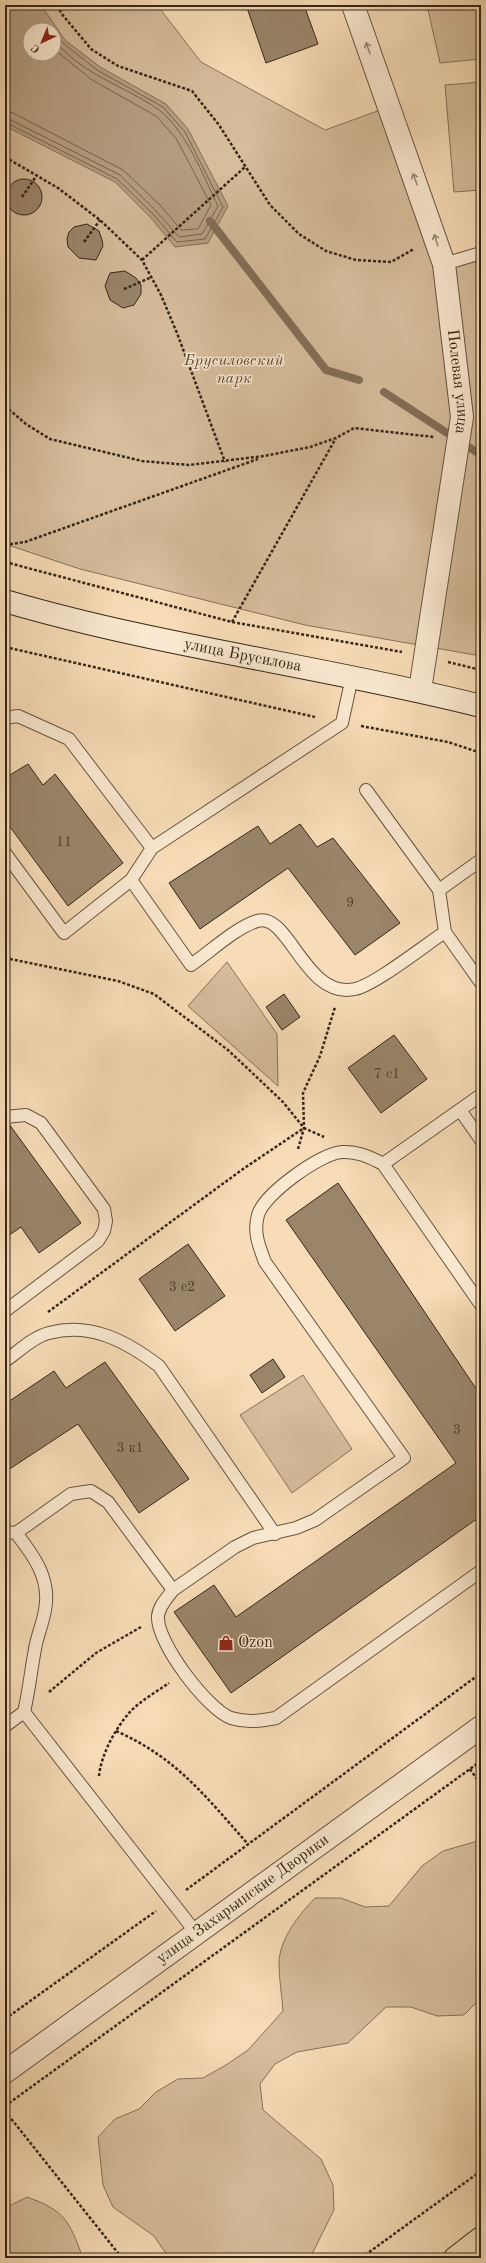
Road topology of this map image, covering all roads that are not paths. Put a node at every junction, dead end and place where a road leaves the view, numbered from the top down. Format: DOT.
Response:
graph roads {
  1 [pos="355,10"];
  2 [pos="481,254"];
  3 [pos="444,264"];
  4 [pos="5,601"];
  5 [pos="352,677"];
  6 [pos="420,690"];
  7 [pos="481,706"];
  8 [pos="5,718"];
  9 [pos="366,790"];
  10 [pos="152,848"];
  11 [pos="5,853"];
  12 [pos="481,860"];
  13 [pos="131,880"];
  14 [pos="439,890"];
  15 [pos="445,932"];
  16 [pos="481,983"];
  17 [pos="481,1095"];
  18 [pos="460,1110"];
  19 [pos="5,1117"];
  20 [pos="481,1140"];
  21 [pos="383,1164"];
  22 [pos="481,1305"];
  23 [pos="5,1311"];
  24 [pos="5,1361"];
  25 [pos="10,1532"];
  26 [pos="275,1534"];
  27 [pos="481,1571"];
  28 [pos="173,1590"];
  29 [pos="24,1712"];
  30 [pos="5,1726"];
  31 [pos="481,1726"];
  32 [pos="197,1934"];
  33 [pos="5,2072"];
  34 [pos="481,2238"];
  35 [pos="455,2258"];
  3 -- 1 [label="street, Полевая улица, one-way"];
  2 -- 3 [label="lane"];
  3 -- 6 [label="street, Полевая улица"];
  4 -- 5 [label="street, улица Брусилова"];
  5 -- 6 [label="street, улица Брусилова"];
  5 -- 10 [label="lane"];
  6 -- 7 [label="street, улица Брусилова"];
  8 -- 10 [label="lane"];
  9 -- 14 [label="lane"];
  10 -- 13 [label="lane"];
  11 -- 13 [label="lane"];
  12 -- 14 [label="lane"];
  13 -- 15 [label="lane"];
  14 -- 15 [label="lane"];
  15 -- 16 [label="lane"];
  17 -- 18 [label="lane"];
  18 -- 20 [label="lane"];
  18 -- 21 [label="lane"];
  19 -- 23 [label="lane"];
  21 -- 22 [label="lane"];
  21 -- 26 [label="lane"];
  24 -- 26 [label="lane"];
  25 -- 28 [label="lane"];
  25 -- 29 [label="lane"];
  26 -- 28 [label="lane"];
  27 -- 28 [label="lane"];
  29 -- 30 [label="lane"];
  29 -- 32 [label="lane"];
  31 -- 32 [label="street, улица Захарьинские Дворики"];
  32 -- 33 [label="street, улица Захарьинские Дворики"];
  34 -- 35 [label="main road"];
}
